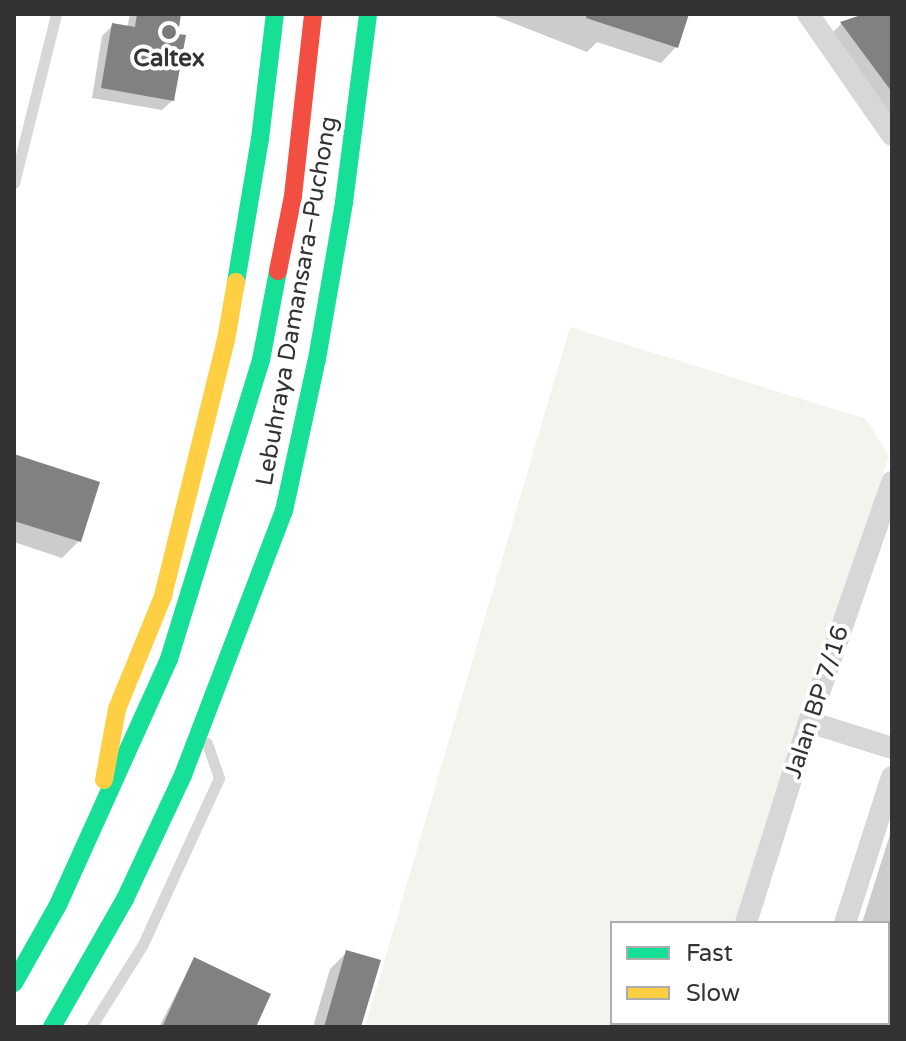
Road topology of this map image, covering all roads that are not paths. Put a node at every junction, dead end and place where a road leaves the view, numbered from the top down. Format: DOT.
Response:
graph roads {
  1 [pos="56,14"];
  2 [pos="275,14"];
  3 [pos="313,14"];
  4 [pos="368,14"];
  5 [pos="808,14"];
  6 [pos="892,135"];
  7 [pos="14,183"];
  8 [pos="892,482"];
  9 [pos="809,722"];
  10 [pos="202,727"];
  11 [pos="892,748"];
  12 [pos="892,777"];
  13 [pos="97,818"];
  14 [pos="58,905"];
  15 [pos="747,921"];
  16 [pos="846,921"];
  17 [pos="28,929"];
  18 [pos="14,983"];
  19 [pos="52,1027"];
  20 [pos="91,1027"];
  1 -- 7 [label="lane"];
  2 -- 13 [label="main road"];
  3 -- 13 [label="main road, Lebuhraya Damansara–Puchong"];
  4 -- 10 [label="main road, Lebuhraya Damansara–Puchong"];
  5 -- 6 [label="street"];
  8 -- 9 [label="street, Jalan BP 7/16"];
  9 -- 11 [label="street"];
  9 -- 15 [label="street, Jalan BP 7/16"];
  10 -- 19 [label="main road, Lebuhraya Damansara–Puchong"];
  10 -- 20 [label="lane"];
  12 -- 16 [label="street"];
  13 -- 14 [label="main road, Lebuhraya Damansara–Puchong"];
  14 -- 17 [label="lane"];
  14 -- 18 [label="main road, Lebuhraya Damansara–Puchong"];
}
